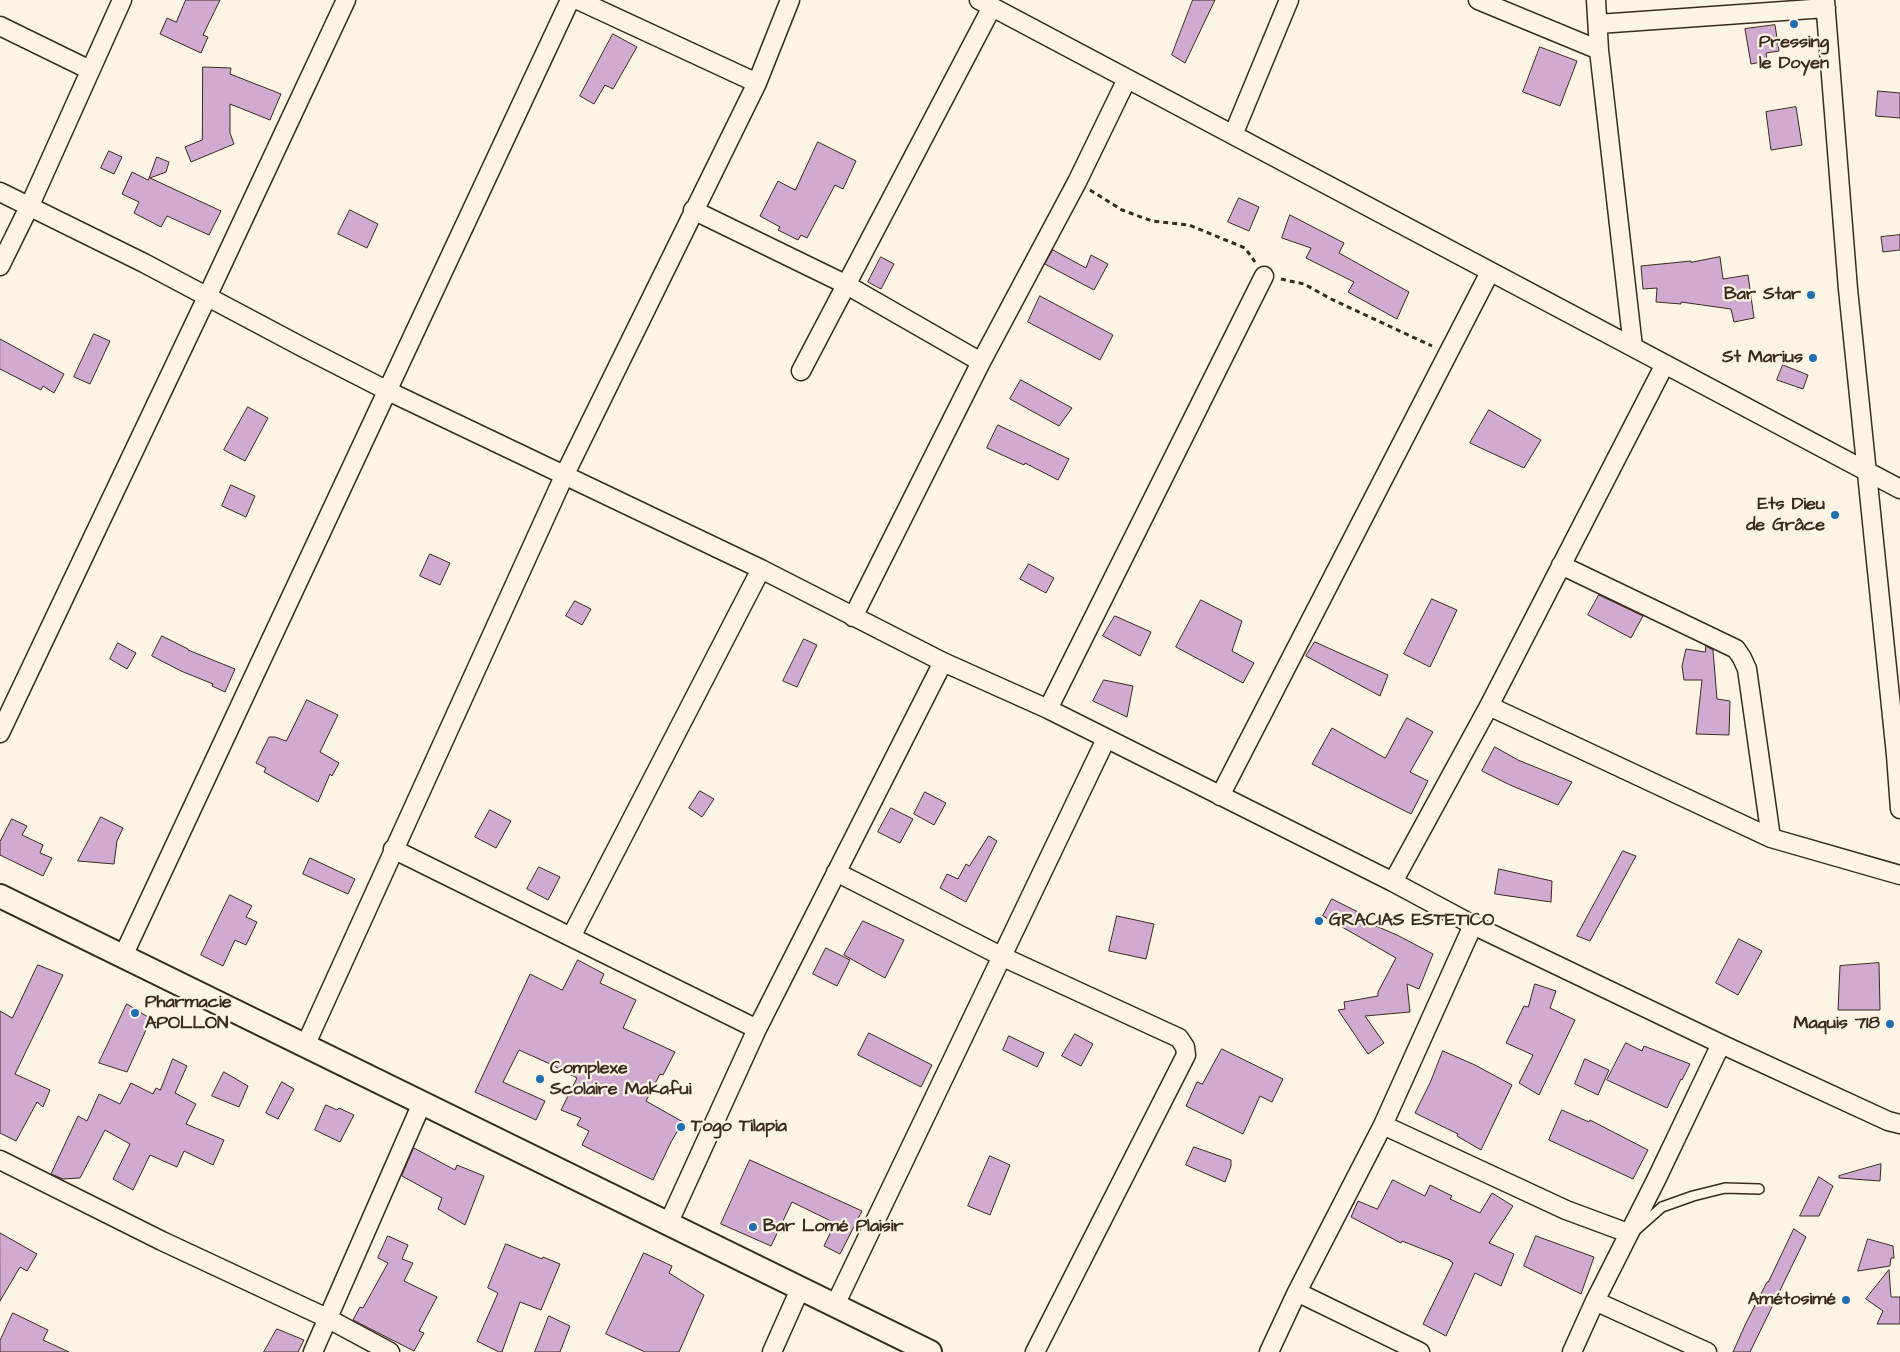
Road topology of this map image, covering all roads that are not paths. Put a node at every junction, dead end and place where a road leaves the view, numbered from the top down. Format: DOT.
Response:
graph roads {
  1 [pos="122,0"];
  2 [pos="346,0"];
  3 [pos="570,0"];
  4 [pos="578,0"];
  5 [pos="790,0"];
  6 [pos="1289,0"];
  7 [pos="1478,0"];
  8 [pos="1596,0"];
  9 [pos="985,4"];
  10 [pos="1826,4"];
  11 [pos="1598,24"];
  12 [pos="0,26"];
  13 [pos="1599,50"];
  14 [pos="90,70"];
  15 [pos="1127,79"];
  16 [pos="756,83"];
  17 [pos="1233,135"];
  18 [pos="0,192"];
  19 [pos="30,205"];
  20 [pos="693,210"];
  21 [pos="0,266"];
  22 [pos="1490,272"];
  23 [pos="1264,276"];
  24 [pos="845,284"];
  25 [pos="208,297"];
  26 [pos="1633,347"];
  27 [pos="981,362"];
  28 [pos="1665,364"];
  29 [pos="801,371"];
  30 [pos="388,391"];
  31 [pos="1866,470"];
  32 [pos="565,474"];
  33 [pos="1900,489"];
  34 [pos="1561,565"];
  35 [pos="761,569"];
  36 [pos="853,617"];
  37 [pos="943,662"];
  38 [pos="1489,706"];
  39 [pos="1048,709"];
  40 [pos="0,733"];
  41 [pos="1106,739"];
  42 [pos="1220,796"];
  43 [pos="1900,809"];
  44 [pos="1771,838"];
  45 [pos="393,849"];
  46 [pos="836,872"];
  47 [pos="1900,876"];
  48 [pos="1393,882"];
  49 [pos="0,896"];
  50 [pos="1473,924"];
  51 [pos="571,937"];
  52 [pos="123,956"];
  53 [pos="1003,957"];
  54 [pos="757,1029"];
  55 [pos="1721,1044"];
  56 [pos="304,1046"];
  57 [pos="422,1103"];
  58 [pos="1900,1124"];
  59 [pos="1383,1125"];
  60 [pos="0,1160"];
  61 [pos="1759,1189"];
  62 [pos="668,1224"];
  63 [pos="1626,1237"];
  64 [pos="800,1289"];
  65 [pos="1297,1292"];
  66 [pos="1594,1301"];
  67 [pos="836,1305"];
  68 [pos="326,1318"];
  69 [pos="313,1352"];
  70 [pos="390,1352"];
  71 [pos="772,1352"];
  72 [pos="930,1352"];
  73 [pos="1035,1352"];
  74 [pos="1269,1352"];
  75 [pos="1420,1352"];
  76 [pos="1572,1352"];
  77 [pos="1707,1352"];
  1 -- 14 [label="street"];
  2 -- 25 [label="street"];
  3 -- 30 [label="street"];
  4 -- 16 [label="street"];
  5 -- 16 [label="street"];
  6 -- 17 [label="street"];
  7 -- 13 [label="street"];
  8 -- 11 [label="street"];
  9 -- 15 [label="street"];
  9 -- 24 [label="street"];
  10 -- 11 [label="street"];
  10 -- 31 [label="street"];
  11 -- 13 [label="street"];
  12 -- 14 [label="street"];
  13 -- 26 [label="street"];
  14 -- 19 [label="street"];
  15 -- 17 [label="street"];
  15 -- 27 [label="street"];
  16 -- 20 [label="street"];
  17 -- 22 [label="street"];
  18 -- 19 [label="street"];
  19 -- 21 [label="street"];
  19 -- 25 [label="street"];
  20 -- 24 [label="street"];
  20 -- 32 [label="street"];
  22 -- 26 [label="street"];
  22 -- 42 [label="street"];
  23 -- 39 [label="street"];
  24 -- 27 [label="street"];
  24 -- 29 [label="street"];
  25 -- 30 [label="street"];
  25 -- 40 [label="street"];
  26 -- 28 [label="street"];
  27 -- 36 [label="street"];
  28 -- 31 [label="street"];
  28 -- 34 [label="street"];
  30 -- 32 [label="street"];
  30 -- 52 [label="street"];
  31 -- 33 [label="street"];
  31 -- 43 [label="street"];
  32 -- 35 [label="street"];
  32 -- 45 [label="street"];
  34 -- 38 [label="street"];
  34 -- 44 [label="street"];
  35 -- 36 [label="street"];
  35 -- 51 [label="street"];
  36 -- 37 [label="street"];
  37 -- 39 [label="street"];
  37 -- 46 [label="street"];
  38 -- 44 [label="street"];
  38 -- 48 [label="street"];
  39 -- 41 [label="street"];
  41 -- 42 [label="street"];
  41 -- 53 [label="street"];
  42 -- 48 [label="street"];
  44 -- 47 [label="street"];
  45 -- 51 [label="street"];
  45 -- 56 [label="street"];
  46 -- 53 [label="street"];
  46 -- 54 [label="street"];
  48 -- 50 [label="street"];
  49 -- 52 [label="street"];
  50 -- 55 [label="street"];
  50 -- 59 [label="street"];
  51 -- 54 [label="street"];
  52 -- 56 [label="street"];
  53 -- 67 [label="street"];
  53 -- 73 [label="street"];
  54 -- 62 [label="street"];
  55 -- 58 [label="street"];
  55 -- 63 [label="street"];
  56 -- 57 [label="street"];
  57 -- 62 [label="street"];
  57 -- 68 [label="street"];
  59 -- 63 [label="street"];
  59 -- 65 [label="street"];
  60 -- 68 [label="street"];
  61 -- 63 [label="lane"];
  62 -- 64 [label="street"];
  63 -- 66 [label="street"];
  64 -- 67 [label="street"];
  64 -- 71 [label="street"];
  65 -- 74 [label="street"];
  65 -- 75 [label="street"];
  66 -- 76 [label="street"];
  66 -- 77 [label="street"];
  67 -- 72 [label="street"];
  68 -- 69 [label="street"];
  68 -- 70 [label="street"];
}
